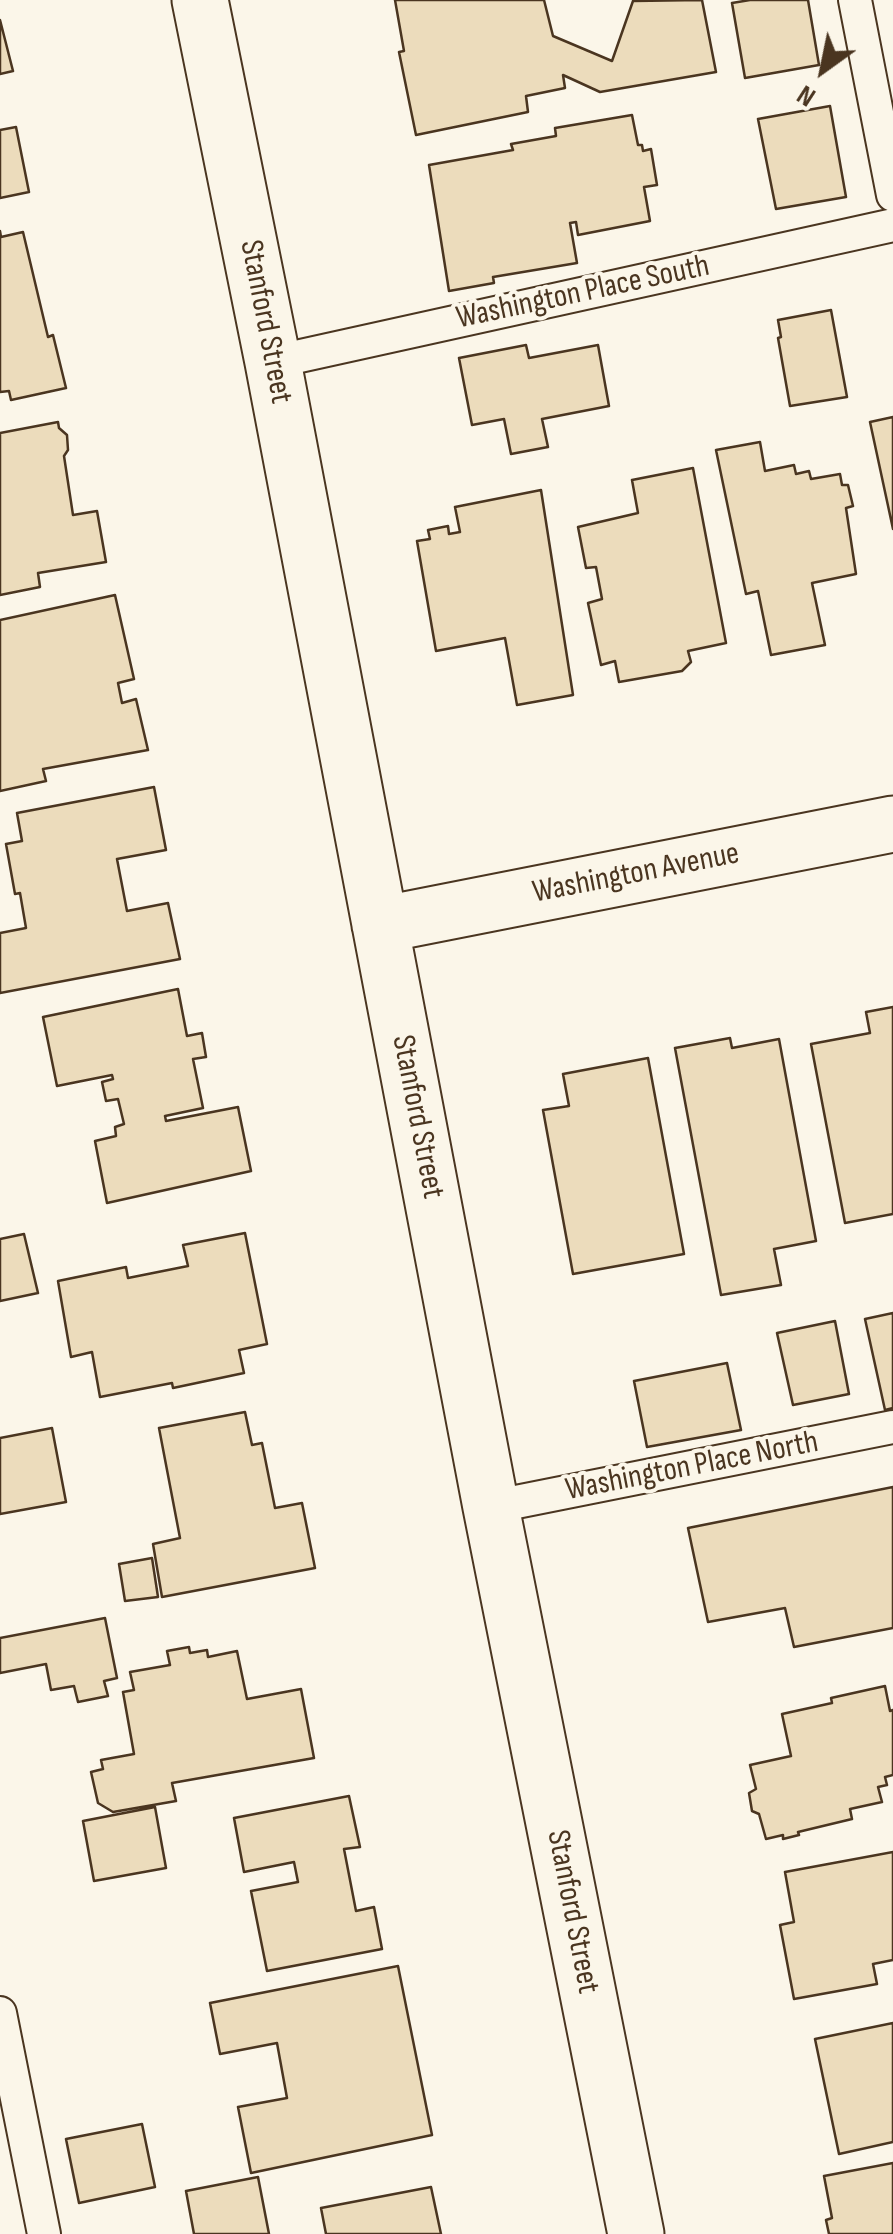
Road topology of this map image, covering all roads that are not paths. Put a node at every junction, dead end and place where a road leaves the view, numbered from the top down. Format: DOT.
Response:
graph roads {
  1 [pos="200,0"];
  2 [pos="855,0"];
  3 [pos="893,195"];
  4 [pos="893,226"];
  5 [pos="273,362"];
  6 [pos="893,824"];
  7 [pos="380,925"];
  8 [pos="893,1427"];
  9 [pos="491,1507"];
  10 [pos="0,2013"];
  11 [pos="44,2234"];
  12 [pos="636,2234"];
  1 -- 5 [label="street, Stanford Street"];
  2 -- 3 [label="lane"];
  4 -- 5 [label="lane, Washington Place South"];
  5 -- 7 [label="street, Stanford Street"];
  6 -- 7 [label="street, Washington Avenue"];
  7 -- 9 [label="street, Stanford Street"];
  8 -- 9 [label="lane, Washington Place North"];
  9 -- 12 [label="street, Stanford Street"];
  10 -- 11 [label="lane"];
}
